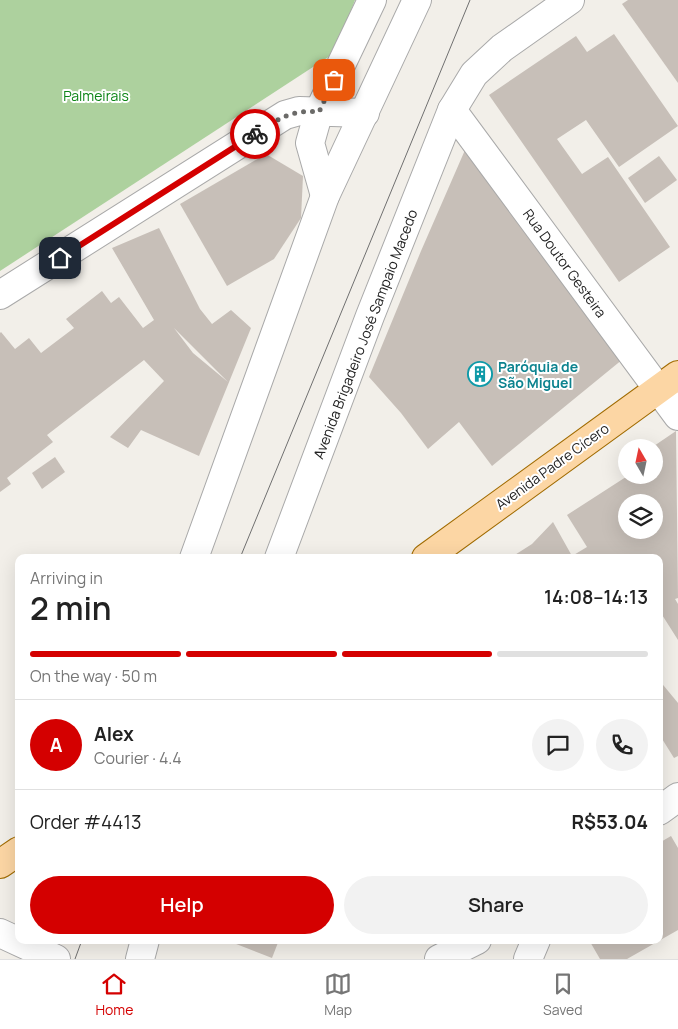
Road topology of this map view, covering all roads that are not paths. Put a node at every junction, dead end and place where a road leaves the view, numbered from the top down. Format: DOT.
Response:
graph roads {
  1 [pos="372,0"];
  2 [pos="417,0"];
  3 [pos="570,0"];
  4 [pos="452,110"];
  5 [pos="319,112"];
  6 [pos="365,114"];
  7 [pos="325,196"];
  8 [pos="0,295"];
  9 [pos="668,382"];
  10 [pos="678,416"];
  11 [pos="195,554"];
  12 [pos="281,554"];
  13 [pos="432,554"];
  14 [pos="678,797"];
  15 [pos="663,808"];
  16 [pos="15,854"];
  17 [pos="0,864"];
  18 [pos="0,933"];
  19 [pos="15,940"];
  20 [pos="24,944"];
  21 [pos="144,944"];
  22 [pos="470,944"];
  23 [pos="534,944"];
  24 [pos="56,959"];
  25 [pos="140,959"];
  26 [pos="439,959"];
  27 [pos="528,959"];
  1 -- 5 [label="street"];
  2 -- 6 [label="street"];
  3 -- 4 [label="street, Avenida Brigadeiro José Sampaio Macedo"];
  4 -- 9 [label="street, Rua Doutor Gesteira"];
  4 -- 12 [label="street, Avenida Brigadeiro José Sampaio Macedo"];
  5 -- 6 [label="street"];
  5 -- 7 [label="street"];
  5 -- 8 [label="street"];
  6 -- 7 [label="street"];
  7 -- 11 [label="street"];
  9 -- 10 [label="street, Rua Doutor Gesteira"];
  9 -- 13 [label="main road, Avenida Padre Cícero"];
  14 -- 15 [label="street"];
  16 -- 17 [label="main road"];
  18 -- 19 [label="street"];
  20 -- 24 [label="street"];
  21 -- 25 [label="street"];
  22 -- 26 [label="street"];
  23 -- 27 [label="street"];
}
